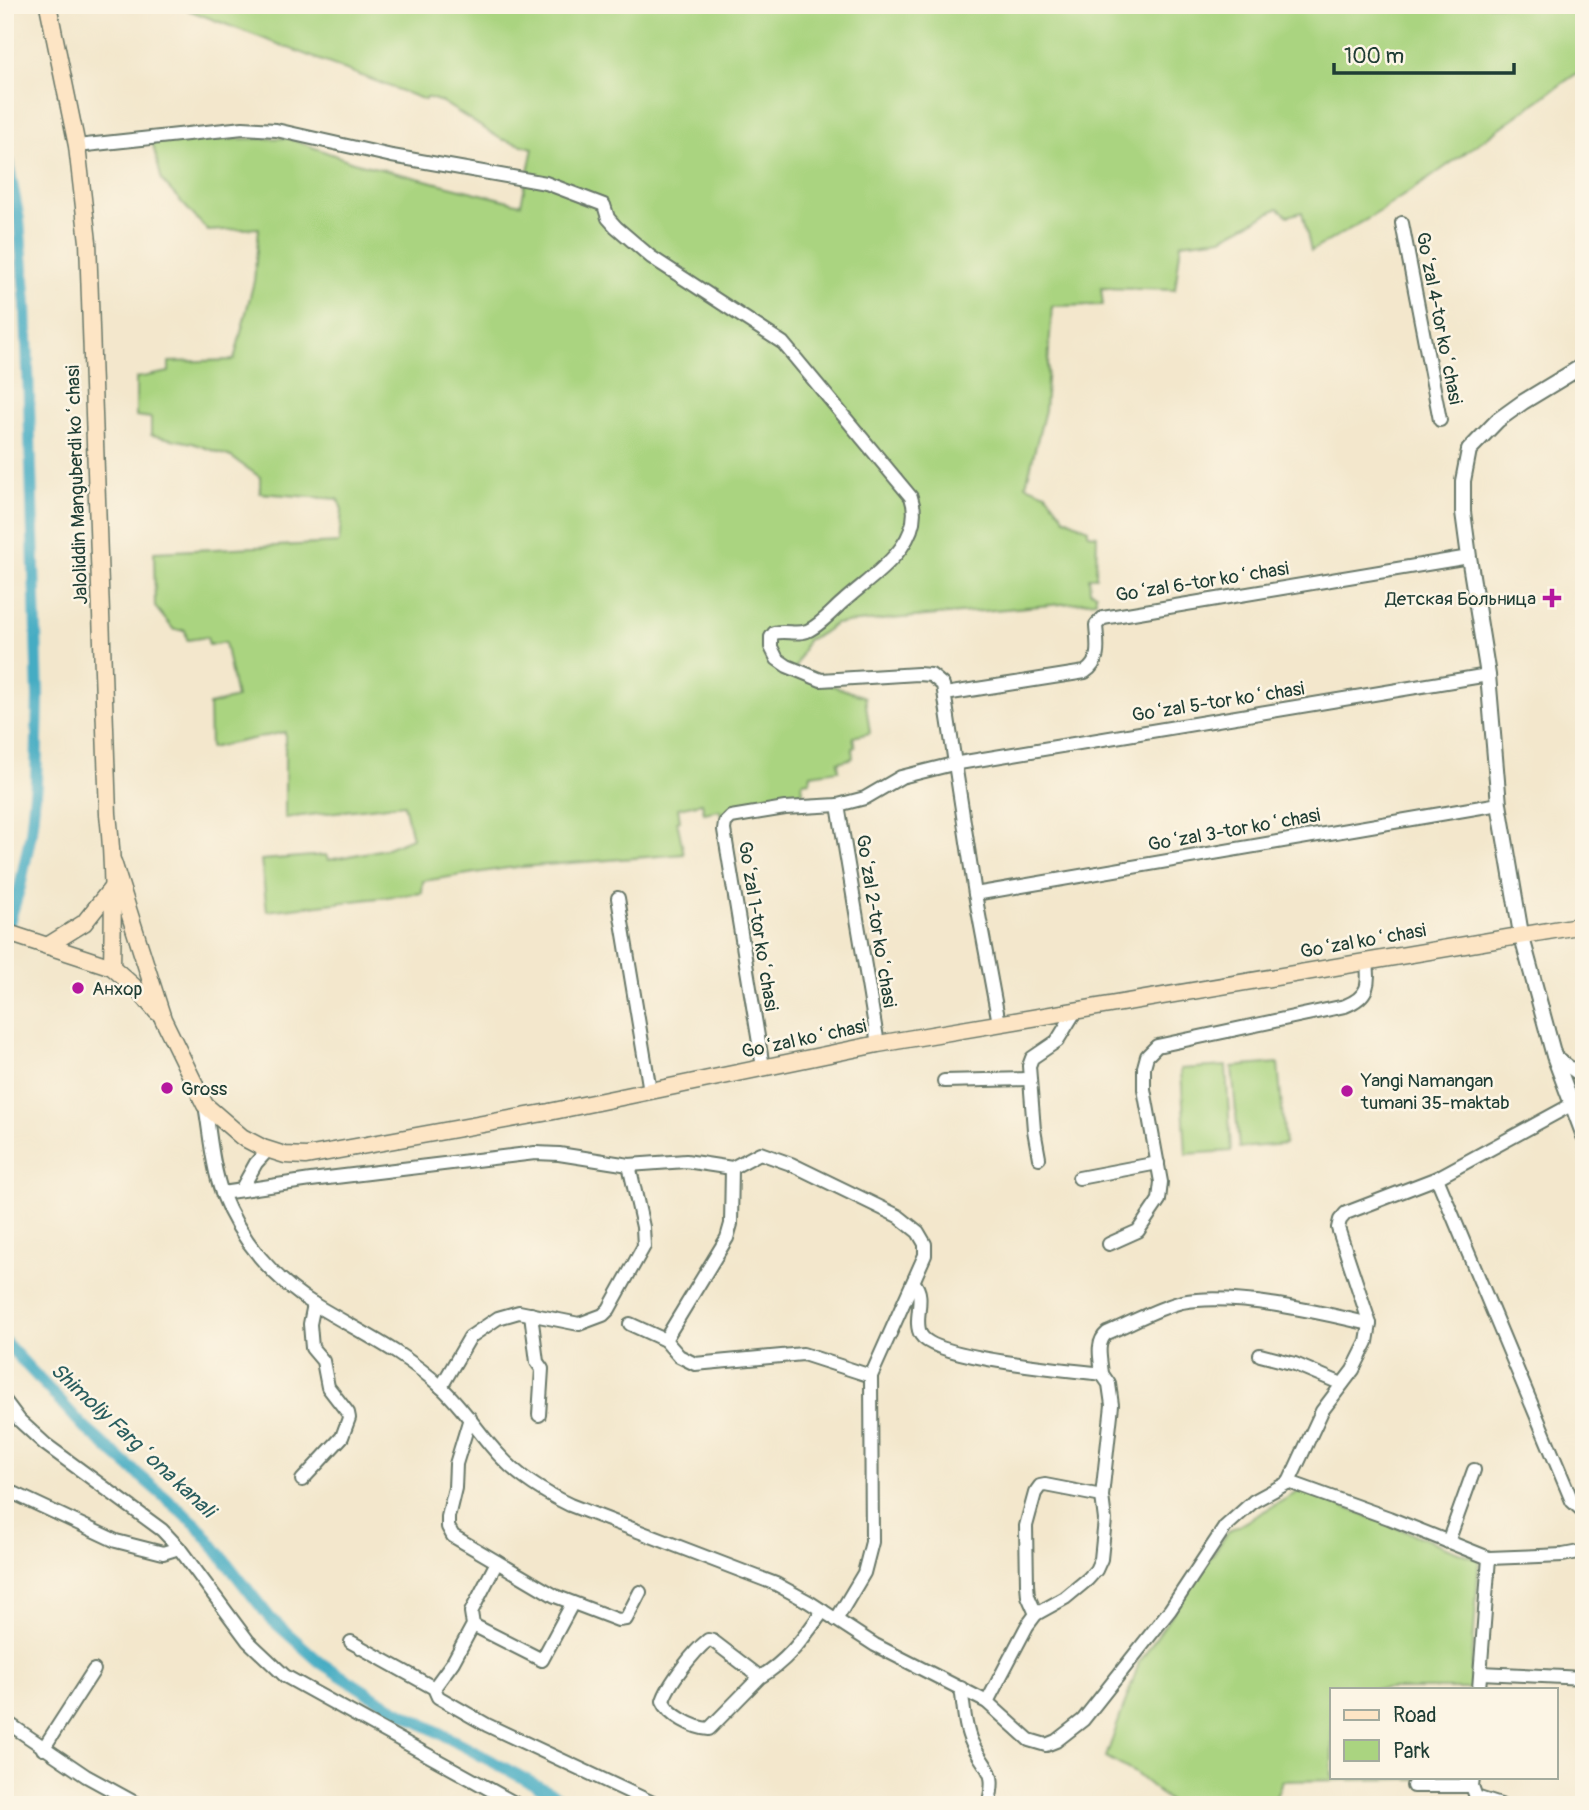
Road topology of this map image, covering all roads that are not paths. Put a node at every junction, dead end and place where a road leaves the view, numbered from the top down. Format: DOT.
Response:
graph roads {
  1 [pos="48,5"];
  2 [pos="77,146"];
  3 [pos="1402,223"];
  4 [pos="1584,365"];
  5 [pos="1440,420"];
  6 [pos="1469,557"];
  7 [pos="1488,675"];
  8 [pos="945,694"];
  9 [pos="953,764"];
  10 [pos="1499,804"];
  11 [pos="838,805"];
  12 [pos="113,862"];
  13 [pos="111,889"];
  14 [pos="975,894"];
  15 [pos="618,898"];
  16 [pos="1584,925"];
  17 [pos="5,932"];
  18 [pos="1521,934"];
  19 [pos="40,944"];
  20 [pos="1367,960"];
  21 [pos="112,967"];
  22 [pos="1076,1010"];
  23 [pos="163,1019"];
  24 [pos="999,1023"];
  25 [pos="878,1044"];
  26 [pos="1554,1056"];
  27 [pos="763,1068"];
  28 [pos="1584,1078"];
  29 [pos="1029,1079"];
  30 [pos="944,1080"];
  31 [pos="650,1091"];
  32 [pos="205,1105"];
  33 [pos="1571,1105"];
  34 [pos="1584,1136"];
  35 [pos="268,1150"];
  36 [pos="1039,1158"];
  37 [pos="1158,1163"];
  38 [pos="629,1165"];
  39 [pos="732,1168"];
  40 [pos="1079,1178"];
  41 [pos="1437,1178"];
  42 [pos="241,1190"];
  43 [pos="222,1193"];
  44 [pos="1109,1244"];
  45 [pos="914,1283"];
  46 [pos="314,1304"];
  47 [pos="531,1314"];
  48 [pos="630,1324"];
  49 [pos="1370,1324"];
  50 [pos="665,1340"];
  51 [pos="1260,1355"];
  52 [pos="1102,1374"];
  53 [pos="871,1376"];
  54 [pos="1342,1384"];
  55 [pos="441,1387"];
  56 [pos="5,1401"];
  57 [pos="539,1415"];
  58 [pos="470,1418"];
  59 [pos="1474,1470"];
  60 [pos="302,1480"];
  61 [pos="1289,1482"];
  62 [pos="5,1489"];
  63 [pos="1102,1496"];
  64 [pos="1584,1511"];
  65 [pos="1448,1542"];
  66 [pos="178,1548"];
  67 [pos="1584,1551"];
  68 [pos="1489,1558"];
  69 [pos="497,1562"];
  70 [pos="640,1592"];
  71 [pos="572,1604"];
  72 [pos="823,1611"];
  73 [pos="1036,1614"];
  74 [pos="836,1620"];
  75 [pos="473,1625"];
  76 [pos="351,1642"];
  77 [pos="94,1670"];
  78 [pos="1481,1673"];
  79 [pos="760,1677"];
  80 [pos="1584,1678"];
  81 [pos="434,1688"];
  82 [pos="961,1688"];
  83 [pos="1479,1688"];
  84 [pos="987,1702"];
  85 [pos="5,1721"];
  86 [pos="43,1749"];
  87 [pos="1413,1786"];
  88 [pos="1474,1791"];
  89 [pos="139,1805"];
  90 [pos="518,1805"];
  91 [pos="657,1805"];
  92 [pos="988,1805"];
  93 [pos="1501,1805"];
  1 -- 2 [label="main road, Jaloliddin Manguberdi koʻchasi"];
  2 -- 8 [label="street"];
  2 -- 12 [label="main road, Jaloliddin Manguberdi koʻchasi"];
  3 -- 5 [label="street, Goʻzal 4-tor koʻchasi"];
  4 -- 6 [label="street"];
  6 -- 7 [label="street"];
  6 -- 8 [label="street, Goʻzal 6-tor koʻchasi"];
  7 -- 9 [label="street, Goʻzal 5-tor koʻchasi"];
  7 -- 10 [label="street"];
  8 -- 9 [label="street"];
  9 -- 11 [label="street, Goʻzal 5-tor koʻchasi"];
  9 -- 14 [label="street"];
  10 -- 14 [label="street, Goʻzal 3-tor koʻchasi"];
  10 -- 18 [label="street"];
  11 -- 25 [label="street, Goʻzal 2-tor koʻchasi"];
  11 -- 27 [label="street, Goʻzal 1-tor koʻchasi"];
  12 -- 13 [label="main road, Jaloliddin Manguberdi koʻchasi"];
  12 -- 23 [label="main road"];
  13 -- 19 [label="main road"];
  13 -- 21 [label="main road, Jaloliddin Manguberdi koʻchasi"];
  14 -- 24 [label="street"];
  15 -- 31 [label="street"];
  16 -- 18 [label="main road, Goʻzal koʻchasi"];
  17 -- 19 [label="main road"];
  18 -- 20 [label="main road, Goʻzal koʻchasi"];
  18 -- 26 [label="street"];
  19 -- 21 [label="main road"];
  20 -- 22 [label="main road, Goʻzal koʻchasi"];
  20 -- 37 [label="street"];
  21 -- 23 [label="main road"];
  22 -- 24 [label="main road, Goʻzal koʻchasi"];
  22 -- 29 [label="street"];
  23 -- 32 [label="main road, Goʻzal koʻchasi"];
  24 -- 25 [label="main road, Goʻzal koʻchasi"];
  25 -- 27 [label="main road, Goʻzal koʻchasi"];
  26 -- 28 [label="street"];
  26 -- 33 [label="street"];
  27 -- 31 [label="main road, Goʻzal koʻchasi"];
  29 -- 30 [label="street"];
  29 -- 36 [label="street"];
  31 -- 35 [label="main road, Goʻzal koʻchasi"];
  32 -- 35 [label="main road, Goʻzal koʻchasi"];
  32 -- 43 [label="street"];
  33 -- 34 [label="street"];
  33 -- 41 [label="street"];
  35 -- 42 [label="street"];
  37 -- 40 [label="street"];
  37 -- 44 [label="street"];
  38 -- 39 [label="street"];
  38 -- 42 [label="street"];
  38 -- 47 [label="street"];
  39 -- 45 [label="street"];
  39 -- 50 [label="street"];
  41 -- 49 [label="street"];
  41 -- 64 [label="street"];
  42 -- 43 [label="street"];
  43 -- 46 [label="street"];
  45 -- 52 [label="street"];
  45 -- 53 [label="street"];
  46 -- 55 [label="street"];
  46 -- 60 [label="street"];
  47 -- 55 [label="street"];
  47 -- 57 [label="street"];
  48 -- 50 [label="street"];
  49 -- 52 [label="street"];
  49 -- 54 [label="street"];
  50 -- 53 [label="street"];
  51 -- 54 [label="street"];
  52 -- 63 [label="street"];
  53 -- 74 [label="street"];
  54 -- 61 [label="street"];
  55 -- 58 [label="street"];
  56 -- 66 [label="street"];
  58 -- 69 [label="street"];
  58 -- 72 [label="street"];
  59 -- 65 [label="street"];
  61 -- 65 [label="street"];
  61 -- 84 [label="street"];
  62 -- 66 [label="street"];
  63 -- 73 [label="street"];
  63 -- 73 [label="street"];
  65 -- 68 [label="street"];
  66 -- 90 [label="street"];
  67 -- 68 [label="street"];
  68 -- 78 [label="street"];
  69 -- 71 [label="street"];
  69 -- 75 [label="street"];
  70 -- 71 [label="street"];
  71 -- 75 [label="street"];
  72 -- 74 [label="street"];
  72 -- 79 [label="street"];
  73 -- 84 [label="street"];
  74 -- 82 [label="street"];
  75 -- 81 [label="street"];
  76 -- 81 [label="street"];
  77 -- 86 [label="street"];
  78 -- 80 [label="street"];
  78 -- 83 [label="street"];
  79 -- 79 [label="street"];
  81 -- 91 [label="street"];
  82 -- 84 [label="street"];
  82 -- 92 [label="street"];
  85 -- 86 [label="street"];
  86 -- 89 [label="street"];
  87 -- 88 [label="street"];
  88 -- 93 [label="street"];
}
